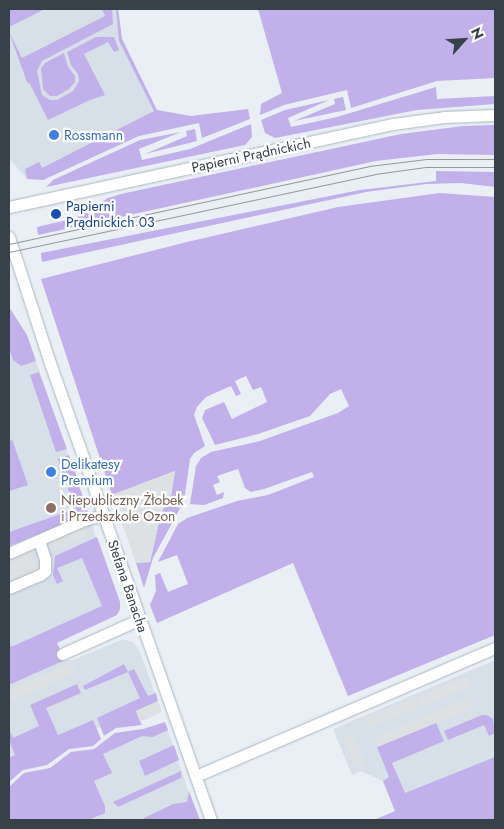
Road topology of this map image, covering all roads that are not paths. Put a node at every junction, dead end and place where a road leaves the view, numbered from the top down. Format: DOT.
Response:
graph roads {
  1 [pos="495,114"];
  2 [pos="9,207"];
  3 [pos="9,237"];
  4 [pos="104,515"];
  5 [pos="39,540"];
  6 [pos="9,553"];
  7 [pos="9,588"];
  8 [pos="140,619"];
  9 [pos="495,648"];
  10 [pos="62,654"];
  11 [pos="196,776"];
  12 [pos="211,820"];
  1 -- 2 [label="street, Papierni Prądnickich"];
  3 -- 4 [label="street, Stefana Banacha"];
  4 -- 5 [label="street"];
  4 -- 8 [label="street, Stefana Banacha"];
  5 -- 6 [label="street"];
  5 -- 7 [label="street"];
  8 -- 10 [label="street"];
  8 -- 11 [label="street, Stefana Banacha"];
  9 -- 11 [label="street"];
  11 -- 12 [label="street, Stefana Banacha"];
}
